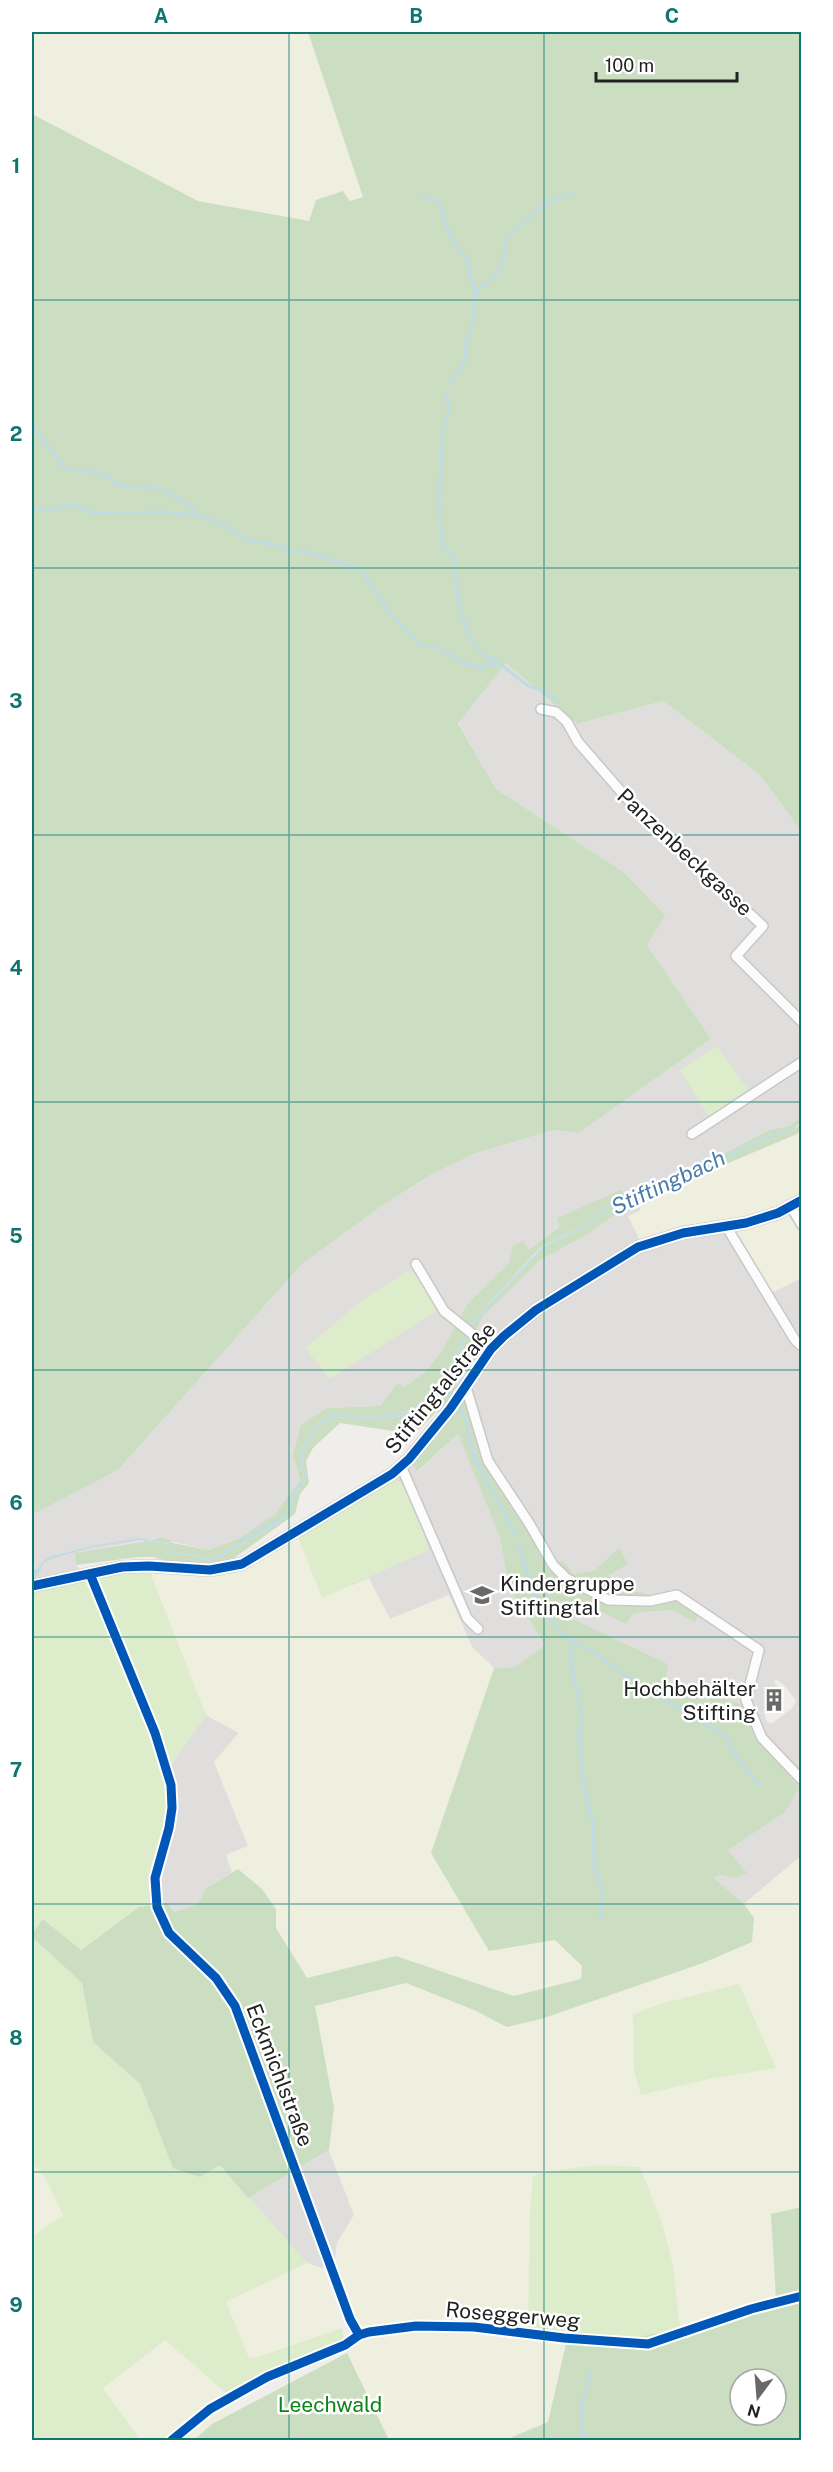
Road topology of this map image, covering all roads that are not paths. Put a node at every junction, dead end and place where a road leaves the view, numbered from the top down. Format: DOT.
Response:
graph roads {
  1 [pos="541,710"];
  2 [pos="801,1022"];
  3 [pos="801,1062"];
  4 [pos="692,1134"];
  5 [pos="801,1200"];
  6 [pos="791,1207"];
  7 [pos="801,1225"];
  8 [pos="726,1226"];
  9 [pos="416,1264"];
  10 [pos="801,1346"];
  11 [pos="491,1349"];
  12 [pos="465,1384"];
  13 [pos="400,1466"];
  14 [pos="90,1574"];
  15 [pos="35,1585"];
  16 [pos="478,1629"];
  17 [pos="801,1780"];
  18 [pos="801,2296"];
  19 [pos="359,2335"];
  20 [pos="172,2440"];
  1 -- 2 [label="street, Panzenbeckgasse"];
  3 -- 4 [label="street"];
  5 -- 6 [label="street, Stiftingtalstraße"];
  6 -- 7 [label="street"];
  6 -- 8 [label="street, Stiftingtalstraße"];
  8 -- 10 [label="street"];
  8 -- 11 [label="street, Stiftingtalstraße"];
  9 -- 11 [label="street"];
  11 -- 12 [label="street, Stiftingtalstraße"];
  12 -- 13 [label="street, Stiftingtalstraße"];
  12 -- 17 [label="street"];
  13 -- 14 [label="street, Stiftingtalstraße"];
  13 -- 16 [label="street, Stiftingtalstraße"];
  14 -- 15 [label="street, Stiftingtalstraße"];
  14 -- 19 [label="street, Eckmichlstraße"];
  18 -- 19 [label="street, Roseggerweg"];
  19 -- 20 [label="street, Roseggerweg"];
}
